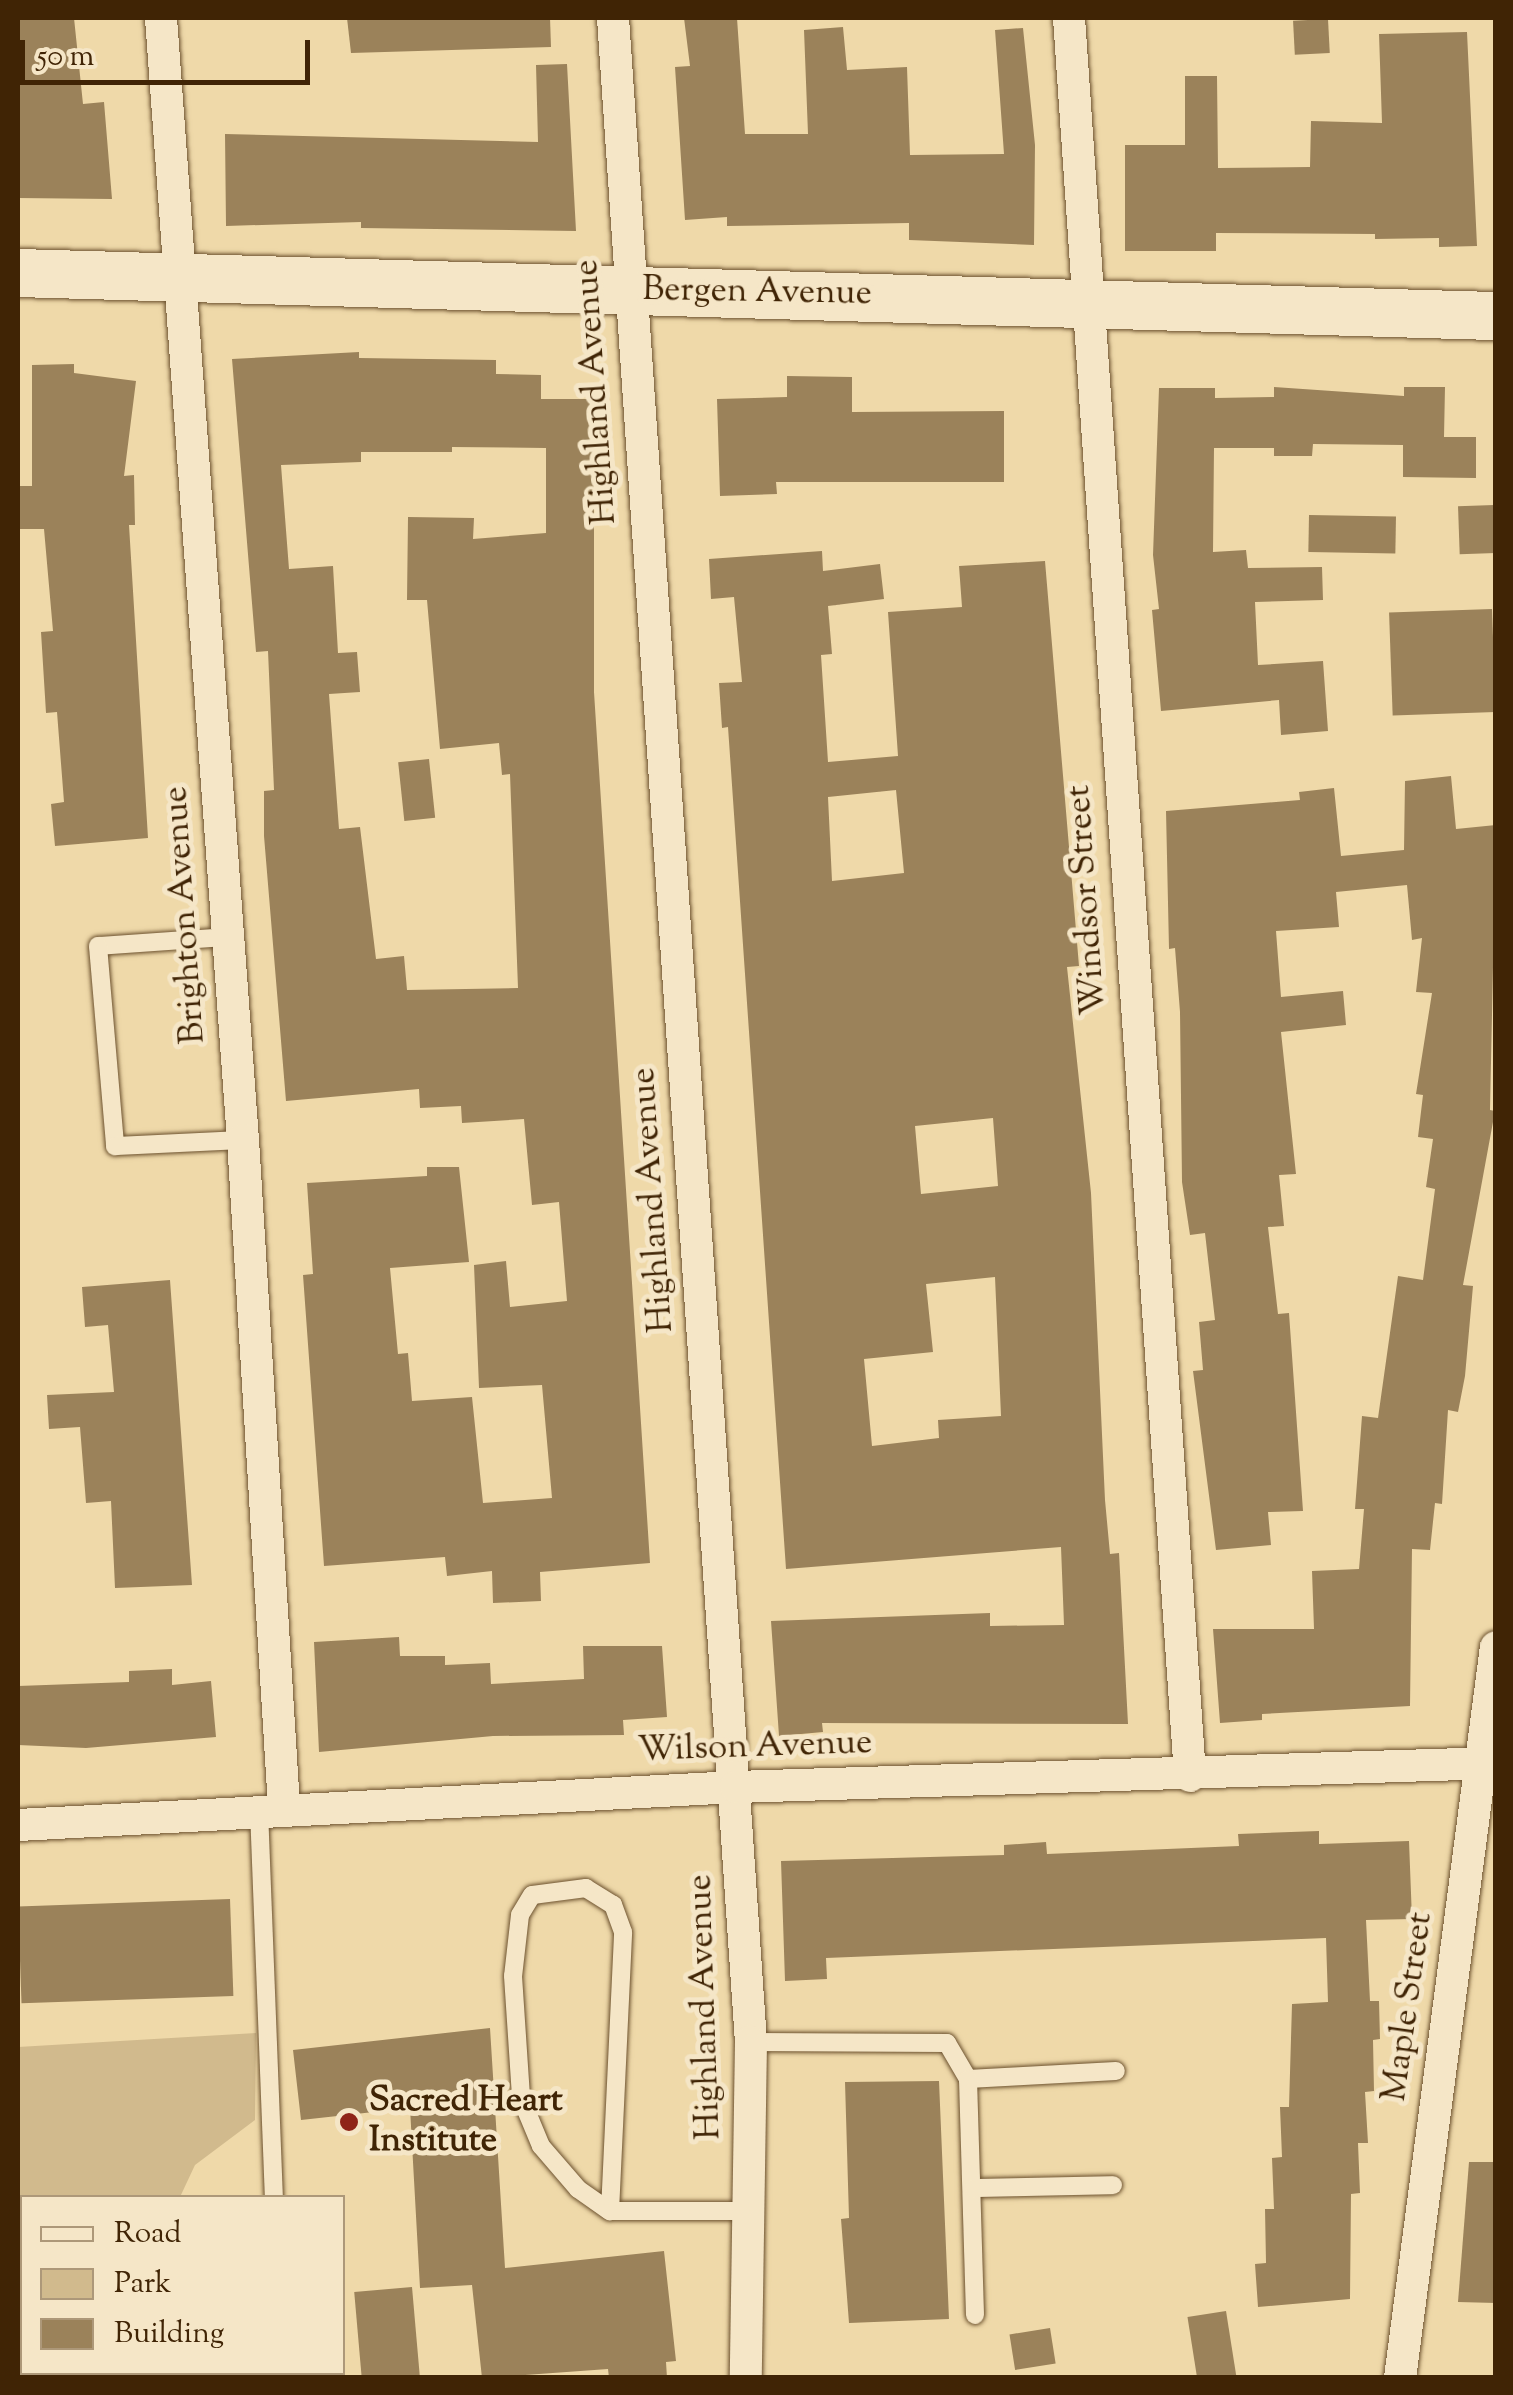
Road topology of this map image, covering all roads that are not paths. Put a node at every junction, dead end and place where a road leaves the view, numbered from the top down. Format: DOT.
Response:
graph roads {
  1 [pos="161,18"];
  2 [pos="613,18"];
  3 [pos="1069,18"];
  4 [pos="18,274"];
  5 [pos="176,279"];
  6 [pos="630,290"];
  7 [pos="1085,301"];
  8 [pos="1496,316"];
  9 [pos="228,937"];
  10 [pos="244,1140"];
  11 [pos="1496,1648"];
  12 [pos="1489,1763"];
  13 [pos="1190,1776"];
  14 [pos="736,1788"];
  15 [pos="271,1808"];
  16 [pos="18,1825"];
  17 [pos="751,2042"];
  18 [pos="1116,2072"];
  19 [pos="968,2079"];
  20 [pos="1113,2185"];
  21 [pos="974,2188"];
  22 [pos="274,2195"];
  23 [pos="610,2210"];
  24 [pos="753,2211"];
  25 [pos="975,2314"];
  26 [pos="746,2378"];
  27 [pos="1400,2378"];
  1 -- 5 [label="street, Brighton Avenue"];
  2 -- 6 [label="street, Highland Avenue"];
  3 -- 7 [label="street, Windsor Street"];
  4 -- 5 [label="street, Bergen Avenue"];
  5 -- 6 [label="street, Bergen Avenue"];
  5 -- 9 [label="street, Brighton Avenue"];
  6 -- 7 [label="street, Bergen Avenue"];
  6 -- 14 [label="street, Highland Avenue"];
  7 -- 8 [label="street, Bergen Avenue"];
  7 -- 13 [label="street, Windsor Street"];
  9 -- 10 [label="street, Brighton Avenue"];
  9 -- 10 [label="lane"];
  10 -- 15 [label="street, Brighton Avenue"];
  11 -- 12 [label="street, Maple Street"];
  12 -- 13 [label="street, Wilson Avenue"];
  12 -- 27 [label="street, Maple Street"];
  13 -- 14 [label="street, Wilson Avenue"];
  14 -- 15 [label="street, Wilson Avenue"];
  14 -- 17 [label="street, Highland Avenue"];
  15 -- 16 [label="street, Wilson Avenue"];
  15 -- 22 [label="lane"];
  17 -- 19 [label="lane"];
  17 -- 24 [label="street, Highland Avenue"];
  18 -- 19 [label="lane"];
  19 -- 21 [label="lane"];
  20 -- 21 [label="lane"];
  21 -- 25 [label="lane"];
  23 -- 23 [label="lane"];
  23 -- 24 [label="lane"];
  24 -- 26 [label="street, Highland Avenue"];
}
